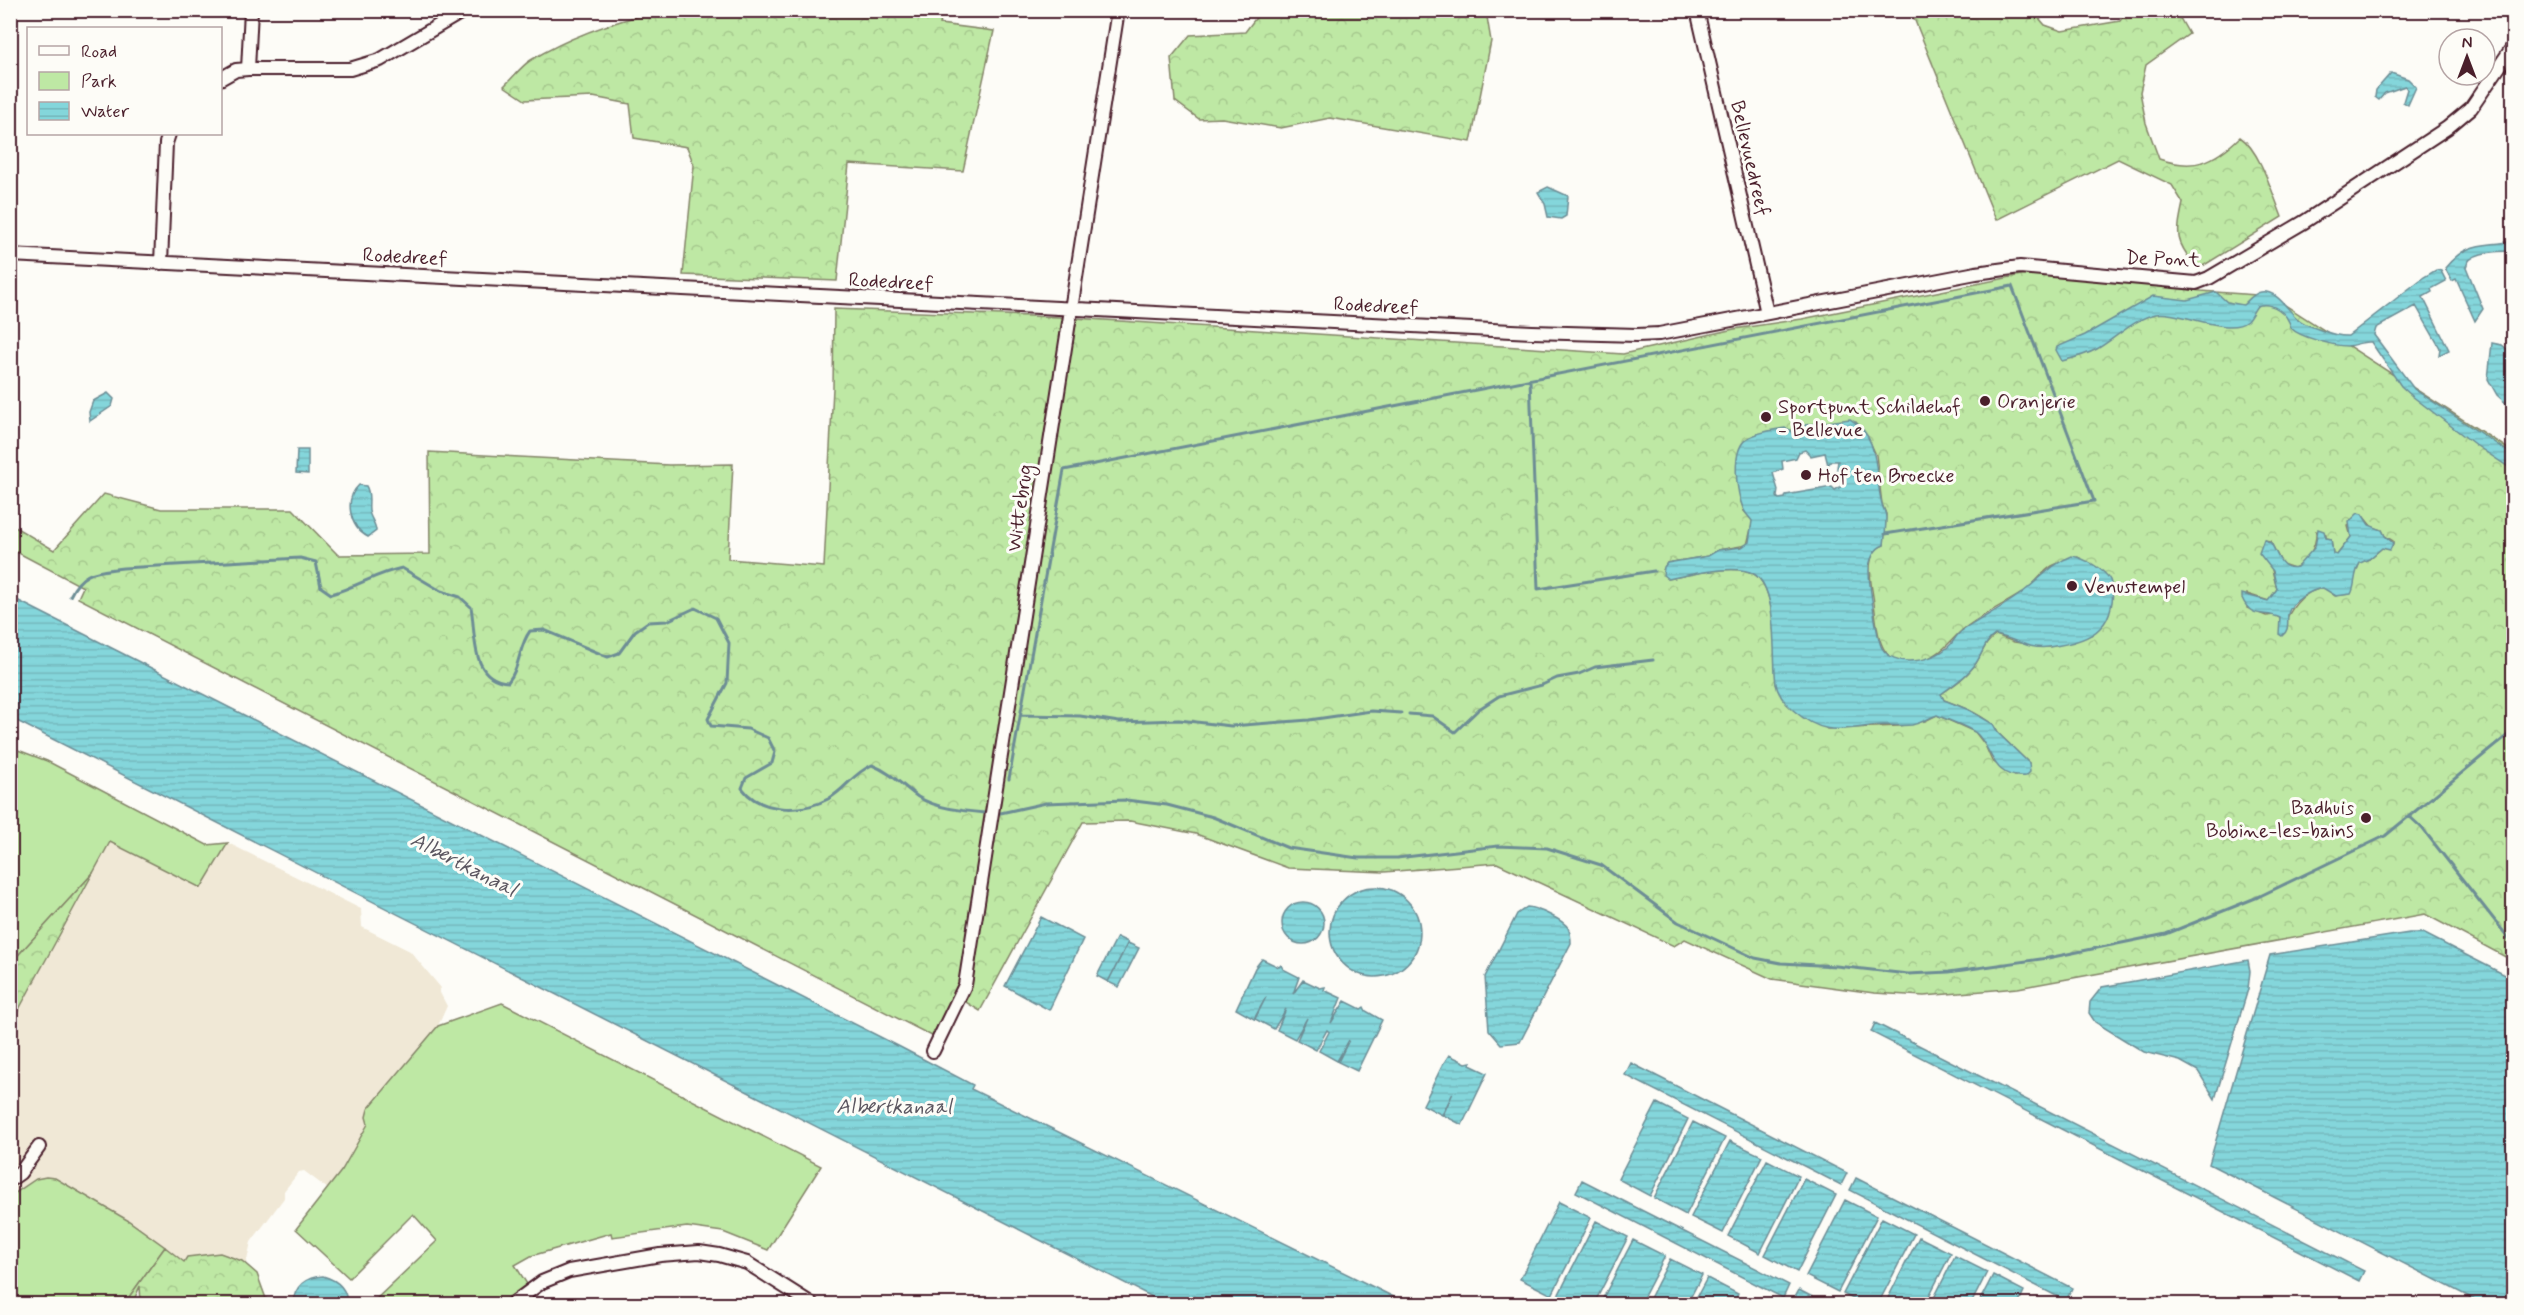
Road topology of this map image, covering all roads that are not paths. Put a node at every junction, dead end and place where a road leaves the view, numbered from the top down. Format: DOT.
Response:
graph roads {
  1 [pos="251,10"];
  2 [pos="465,10"];
  3 [pos="1118,10"];
  4 [pos="1698,10"];
  5 [pos="2514,45"];
  6 [pos="248,69"];
  7 [pos="222,78"];
  8 [pos="169,135"];
  9 [pos="10,255"];
  10 [pos="161,263"];
  11 [pos="1071,308"];
  12 [pos="1767,313"];
  13 [pos="933,1051"];
  14 [pos="39,1147"];
  15 [pos="10,1180"];
  16 [pos="513,1305"];
  17 [pos="812,1305"];
  1 -- 6 [label="street"];
  2 -- 6 [label="street"];
  3 -- 11 [label="street, Wittebrug"];
  4 -- 12 [label="street, Bellevuedreef"];
  5 -- 12 [label="street, De Pont"];
  6 -- 7 [label="street"];
  8 -- 10 [label="street"];
  9 -- 10 [label="street, Rodedreef"];
  10 -- 11 [label="street, Rodedreef"];
  11 -- 12 [label="street, Rodedreef"];
  11 -- 13 [label="street, Wittebrug"];
  14 -- 15 [label="street"];
  16 -- 17 [label="street"];
}
